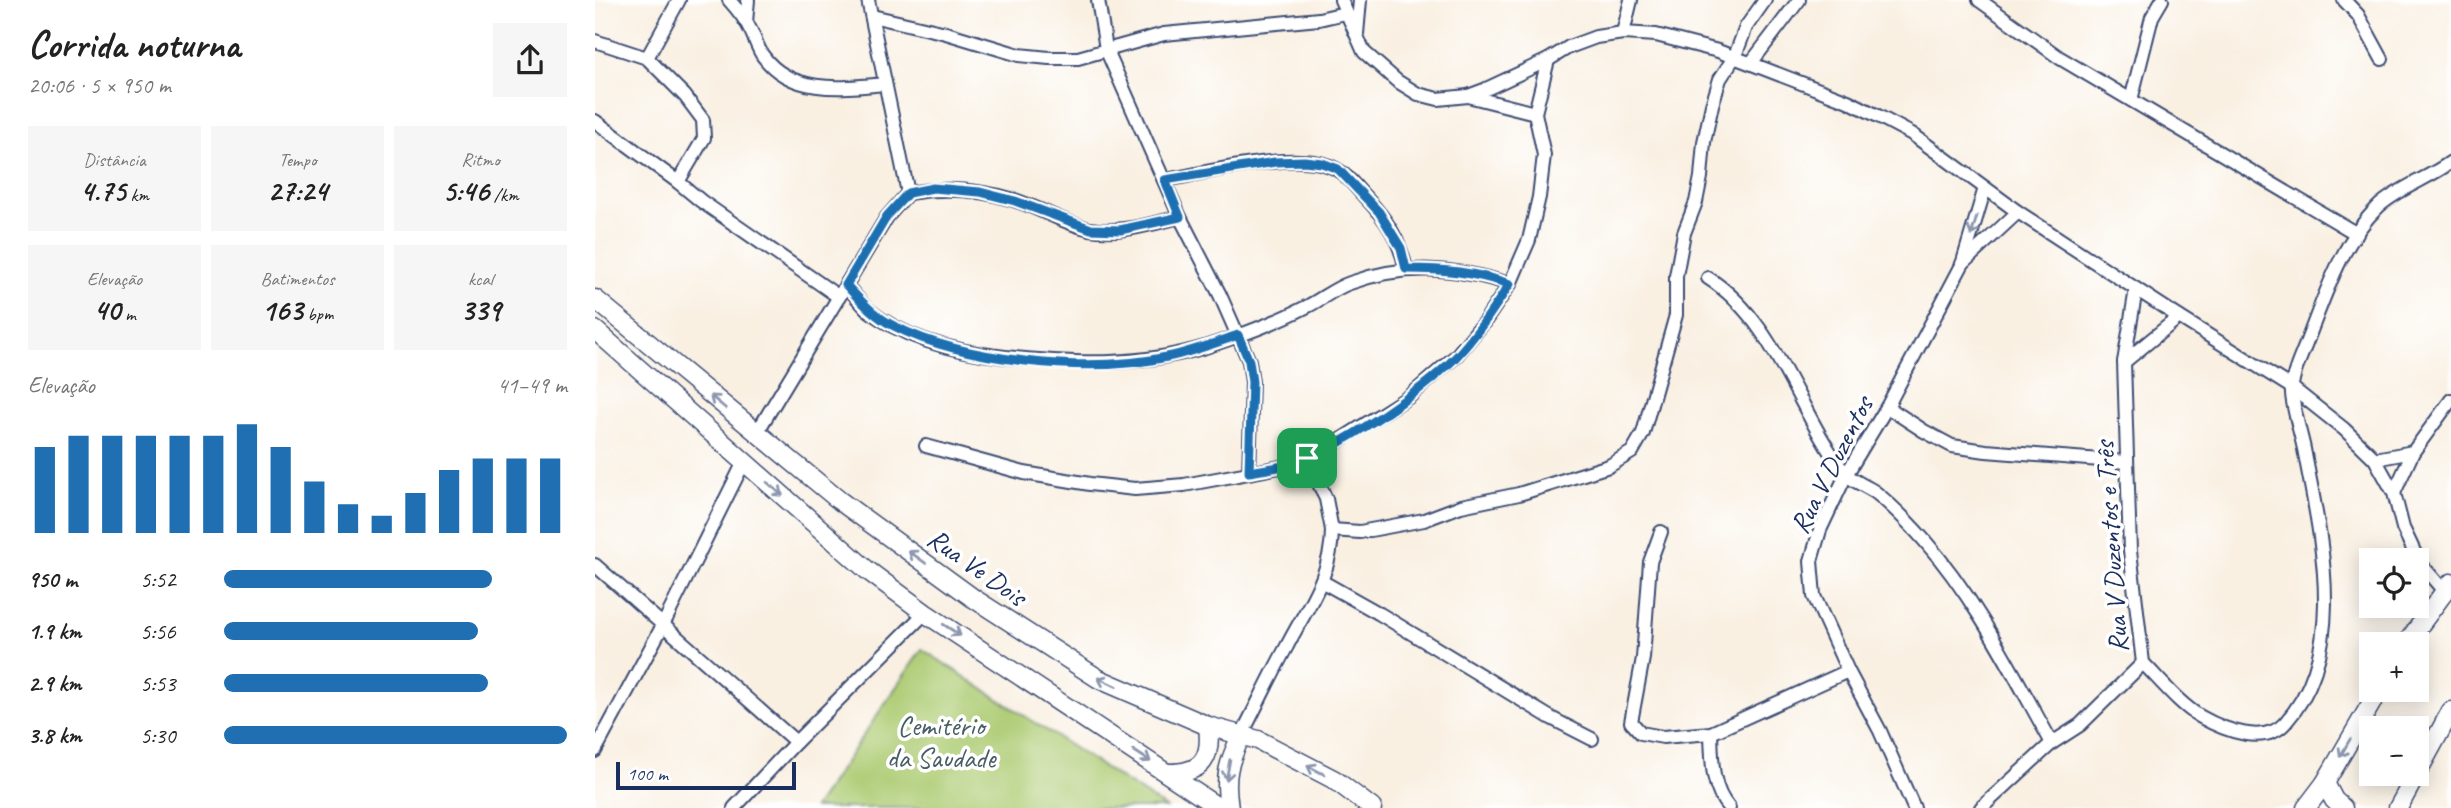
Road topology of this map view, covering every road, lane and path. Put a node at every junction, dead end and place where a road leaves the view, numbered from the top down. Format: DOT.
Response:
graph roads {
  1 [pos="679,0"];
  2 [pos="729,0"];
  3 [pos="748,0"];
  4 [pos="868,0"];
  5 [pos="1098,0"];
  6 [pos="1360,0"];
  7 [pos="1631,0"];
  8 [pos="1765,0"];
  9 [pos="1799,0"];
  10 [pos="1979,0"];
  11 [pos="2162,0"];
  12 [pos="2344,0"];
  13 [pos="1343,6"];
  14 [pos="871,16"];
  15 [pos="747,22"];
  16 [pos="1623,33"];
  17 [pos="1357,35"];
  18 [pos="595,41"];
  19 [pos="1106,49"];
  20 [pos="1735,56"];
  21 [pos="647,58"];
  22 [pos="2382,59"];
  23 [pos="1548,60"];
  24 [pos="1751,63"];
  25 [pos="885,85"];
  26 [pos="1468,96"];
  27 [pos="2131,100"];
  28 [pos="1535,113"];
  29 [pos="595,121"];
  30 [pos="2451,162"];
  31 [pos="1165,180"];
  32 [pos="678,182"];
  33 [pos="1985,188"];
  34 [pos="908,193"];
  35 [pos="2018,212"];
  36 [pos="1180,217"];
  37 [pos="2357,234"];
  38 [pos="1962,265"];
  39 [pos="1406,269"];
  40 [pos="1708,278"];
  41 [pos="1510,284"];
  42 [pos="846,285"];
  43 [pos="2136,289"];
  44 [pos="839,297"];
  45 [pos="595,299"];
  46 [pos="2179,317"];
  47 [pos="595,330"];
  48 [pos="1238,335"];
  49 [pos="2125,362"];
  50 [pos="2291,387"];
  51 [pos="2451,400"];
  52 [pos="1887,407"];
  53 [pos="756,434"];
  54 [pos="926,446"];
  55 [pos="2413,452"];
  56 [pos="1307,458"];
  57 [pos="2375,459"];
  58 [pos="744,462"];
  59 [pos="2126,462"];
  60 [pos="1249,472"];
  61 [pos="1846,475"];
  62 [pos="2394,493"];
  63 [pos="1332,530"];
  64 [pos="1661,532"];
  65 [pos="595,565"];
  66 [pos="1323,582"];
  67 [pos="2448,587"];
  68 [pos="925,613"];
  69 [pos="663,625"];
  70 [pos="2415,632"];
  71 [pos="2143,663"];
  72 [pos="1848,671"];
  73 [pos="2372,702"];
  74 [pos="2450,716"];
  75 [pos="1207,726"];
  76 [pos="1711,733"];
  77 [pos="1242,734"];
  78 [pos="1593,739"];
  79 [pos="796,742"];
  80 [pos="2052,743"];
  81 [pos="595,751"];
  82 [pos="1169,773"];
  83 [pos="2325,783"];
  84 [pos="734,808"];
  85 [pos="1219,808"];
  86 [pos="1229,808"];
  87 [pos="1372,808"];
  88 [pos="1729,808"];
  89 [pos="1914,808"];
  90 [pos="1981,808"];
  91 [pos="2305,808"];
  92 [pos="2343,808"];
  93 [pos="2398,808"];
  1 -- 21 [label="street"];
  2 -- 15 [label="street"];
  3 -- 15 [label="street"];
  4 -- 14 [label="street"];
  5 -- 19 [label="street"];
  6 -- 17 [label="street"];
  7 -- 16 [label="street"];
  8 -- 20 [label="street"];
  9 -- 24 [label="street"];
  10 -- 27 [label="street"];
  11 -- 27 [label="street"];
  12 -- 22 [label="street"];
  13 -- 17 [label="street"];
  13 -- 19 [label="street"];
  14 -- 19 [label="street"];
  14 -- 25 [label="street"];
  15 -- 25 [label="street"];
  16 -- 20 [label="street"];
  16 -- 23 [label="street"];
  17 -- 26 [label="street"];
  18 -- 21 [label="street"];
  19 -- 31 [label="street"];
  20 -- 24 [label="street"];
  20 -- 63 [label="street"];
  21 -- 32 [label="street"];
  23 -- 26 [label="street"];
  23 -- 28 [label="street"];
  24 -- 33 [label="street"];
  25 -- 34 [label="street"];
  26 -- 28 [label="street"];
  27 -- 37 [label="street"];
  28 -- 41 [label="street"];
  29 -- 32 [label="street"];
  30 -- 37 [label="street"];
  31 -- 36 [label="street"];
  31 -- 39 [label="street"];
  32 -- 44 [label="street"];
  33 -- 35 [label="street"];
  33 -- 38 [label="street, Rua V Duzentos, one-way"];
  34 -- 36 [label="street"];
  34 -- 42 [label="street"];
  35 -- 38 [label="street, Rua V Duzentos"];
  35 -- 43 [label="street"];
  36 -- 48 [label="street"];
  37 -- 50 [label="street"];
  38 -- 52 [label="street, Rua V Duzentos"];
  39 -- 41 [label="street"];
  39 -- 48 [label="street"];
  40 -- 61 [label="street"];
  41 -- 56 [label="street"];
  42 -- 44 [label="street"];
  42 -- 48 [label="street"];
  43 -- 46 [label="street"];
  43 -- 49 [label="street, Rua V Duzentos e Três"];
  44 -- 53 [label="street"];
  53 -- 45 [label="main road, Rua Ve Dois, one-way"];
  46 -- 49 [label="street"];
  46 -- 50 [label="street"];
  47 -- 58 [label="main road"];
  48 -- 60 [label="street"];
  49 -- 59 [label="street, Rua V Duzentos e Três"];
  50 -- 57 [label="street"];
  50 -- 71 [label="street, Rua V Duzentos e Três"];
  51 -- 55 [label="street"];
  52 -- 59 [label="street"];
  52 -- 61 [label="street, Rua V Duzentos"];
  75 -- 53 [label="main road, Rua Ve Dois, one-way"];
  54 -- 60 [label="street"];
  55 -- 57 [label="street"];
  55 -- 62 [label="street"];
  56 -- 60 [label="street"];
  56 -- 63 [label="street"];
  57 -- 62 [label="street"];
  58 -- 68 [label="main road, one-way"];
  58 -- 69 [label="street"];
  59 -- 71 [label="street, Rua V Duzentos e Três"];
  61 -- 72 [label="street, Rua V Duzentos"];
  61 -- 80 [label="street"];
  62 -- 67 [label="street"];
  63 -- 66 [label="street"];
  64 -- 76 [label="street"];
  65 -- 69 [label="street"];
  66 -- 77 [label="street"];
  66 -- 78 [label="street"];
  67 -- 70 [label="main road"];
  68 -- 79 [label="street"];
  68 -- 82 [label="main road, one-way"];
  69 -- 79 [label="street"];
  69 -- 81 [label="street"];
  71 -- 80 [label="street"];
  72 -- 76 [label="street"];
  72 -- 89 [label="street, Rua V Duzentos"];
  73 -- 83 [label="main road, one-way"];
  74 -- 93 [label="main road"];
  75 -- 77 [label="main road, Rua Ve Dois"];
  75 -- 82 [label="main road"];
  76 -- 88 [label="street"];
  77 -- 86 [label="main road, one-way"];
  87 -- 77 [label="main road, Rua Ve Dois, one-way"];
  79 -- 84 [label="street"];
  80 -- 90 [label="street"];
  82 -- 85 [label="main road"];
  83 -- 91 [label="main road"];
  83 -- 92 [label="main road"];
}
